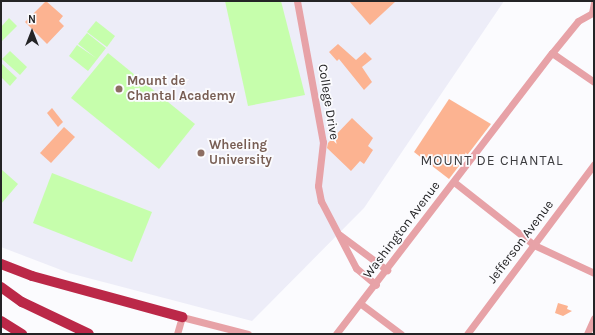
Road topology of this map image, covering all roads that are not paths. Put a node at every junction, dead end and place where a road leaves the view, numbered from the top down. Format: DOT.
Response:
graph roads {
  1 [pos="297,1"];
  2 [pos="594,3"];
  3 [pos="593,13"];
  4 [pos="552,53"];
  5 [pos="594,82"];
  6 [pos="594,164"];
  7 [pos="454,182"];
  8 [pos="336,233"];
  9 [pos="534,244"];
  10 [pos="1,264"];
  11 [pos="387,270"];
  12 [pos="594,273"];
  13 [pos="376,285"];
  14 [pos="1,287"];
  15 [pos="361,304"];
  16 [pos="182,317"];
  17 [pos="594,318"];
  18 [pos="1,321"];
  19 [pos="469,333"];
  20 [pos="22,334"];
  21 [pos="89,334"];
  22 [pos="177,334"];
  23 [pos="248,334"];
  24 [pos="336,334"];
  25 [pos="401,334"];
  26 [pos="587,334"];
  1 -- 8 [label="street, College Drive"];
  2 -- 3 [label="street"];
  3 -- 4 [label="street, Washington Avenue"];
  4 -- 5 [label="street"];
  4 -- 7 [label="street, Washington Avenue"];
  6 -- 9 [label="street, Jefferson Avenue"];
  7 -- 9 [label="street"];
  7 -- 11 [label="street, Washington Avenue"];
  8 -- 11 [label="street"];
  8 -- 13 [label="street, College Drive"];
  9 -- 12 [label="street"];
  9 -- 19 [label="street, Jefferson Avenue"];
  10 -- 16 [label="highway"];
  11 -- 13 [label="street, Washington Avenue"];
  13 -- 15 [label="street, Washington Avenue"];
  14 -- 21 [label="highway"];
  15 -- 24 [label="street, Washington Avenue"];
  15 -- 25 [label="street"];
  16 -- 22 [label="street"];
  16 -- 23 [label="street"];
  17 -- 26 [label="street"];
  18 -- 20 [label="highway"];
}
